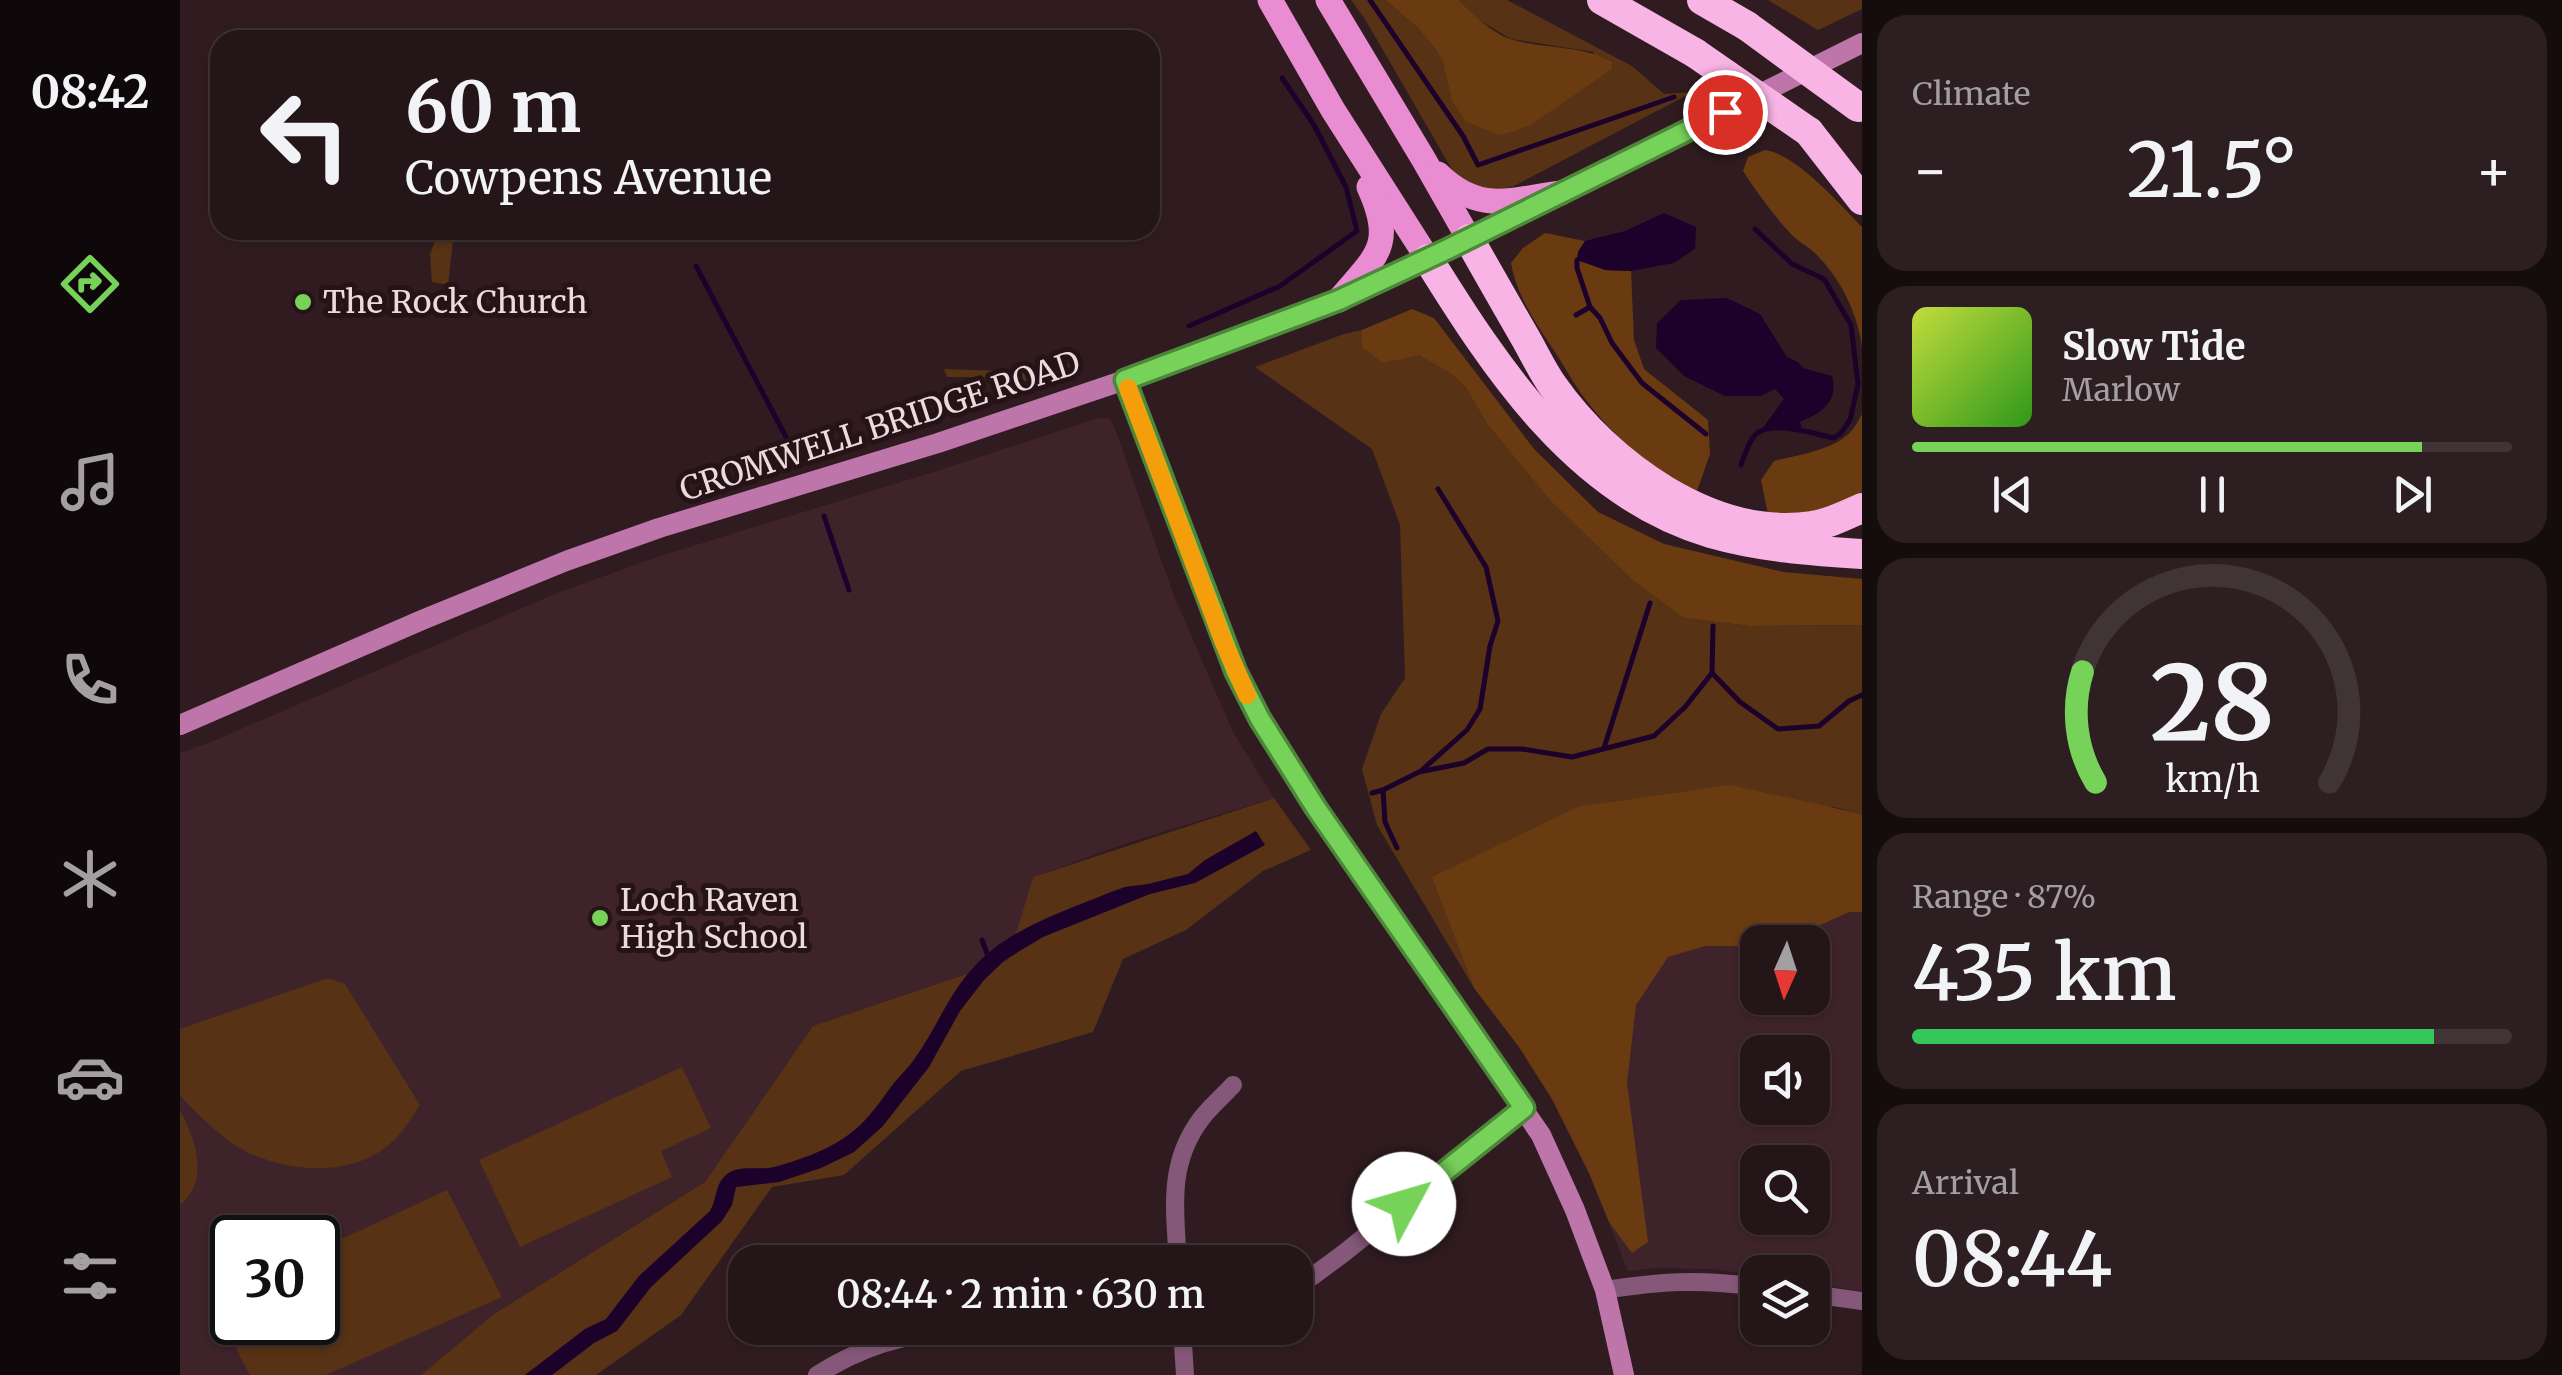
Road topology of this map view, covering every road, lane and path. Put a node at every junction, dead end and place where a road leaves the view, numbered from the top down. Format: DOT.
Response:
graph roads {
  1 [pos="1270,0"];
  2 [pos="1328,0"];
  3 [pos="1602,0"];
  4 [pos="1702,0"];
  5 [pos="1862,43"];
  6 [pos="1860,109"];
  7 [pos="1333,110"];
  8 [pos="1809,132"];
  9 [pos="1424,160"];
  10 [pos="1862,177"];
  11 [pos="1560,193"];
  12 [pos="1862,200"];
  13 [pos="1469,239"];
  14 [pos="1428,259"];
  15 [pos="1339,300"];
  16 [pos="1125,380"];
  17 [pos="1862,508"];
  18 [pos="1862,554"];
  19 [pos="180,725"];
  20 [pos="1234,1085"];
  21 [pos="1524,1108"];
  22 [pos="1177,1245"];
  23 [pos="1313,1276"];
  24 [pos="1740,1285"];
  25 [pos="1605,1290"];
  26 [pos="1830,1297"];
  27 [pos="1862,1301"];
  28 [pos="877,1345"];
  29 [pos="1183,1345"];
  30 [pos="818,1375"];
  31 [pos="1185,1375"];
  32 [pos="1624,1375"];
  1 -- 7 [label="main road"];
  2 -- 9 [label="main road"];
  3 -- 8 [label="highway, bridge"];
  4 -- 6 [label="highway, bridge"];
  5 -- 11 [label="main road, CROMWELL BRIDGE ROAD"];
  7 -- 14 [label="main road"];
  7 -- 15 [label="main road"];
  8 -- 10 [label="highway"];
  8 -- 12 [label="highway"];
  9 -- 11 [label="main road"];
  9 -- 13 [label="main road"];
  11 -- 13 [label="main road, CROMWELL BRIDGE ROAD"];
  13 -- 14 [label="main road, CROMWELL BRIDGE ROAD"];
  13 -- 17 [label="highway"];
  14 -- 15 [label="main road, CROMWELL BRIDGE ROAD"];
  14 -- 18 [label="highway"];
  15 -- 16 [label="main road, CROMWELL BRIDGE ROAD"];
  16 -- 19 [label="main road, CROMWELL BRIDGE ROAD"];
  16 -- 21 [label="main road"];
  20 -- 22 [label="street"];
  21 -- 23 [label="street"];
  21 -- 25 [label="main road"];
  24 -- 25 [label="street"];
  25 -- 32 [label="main road"];
  26 -- 27 [label="street"];
  28 -- 30 [label="street"];
  29 -- 31 [label="street"];
}
